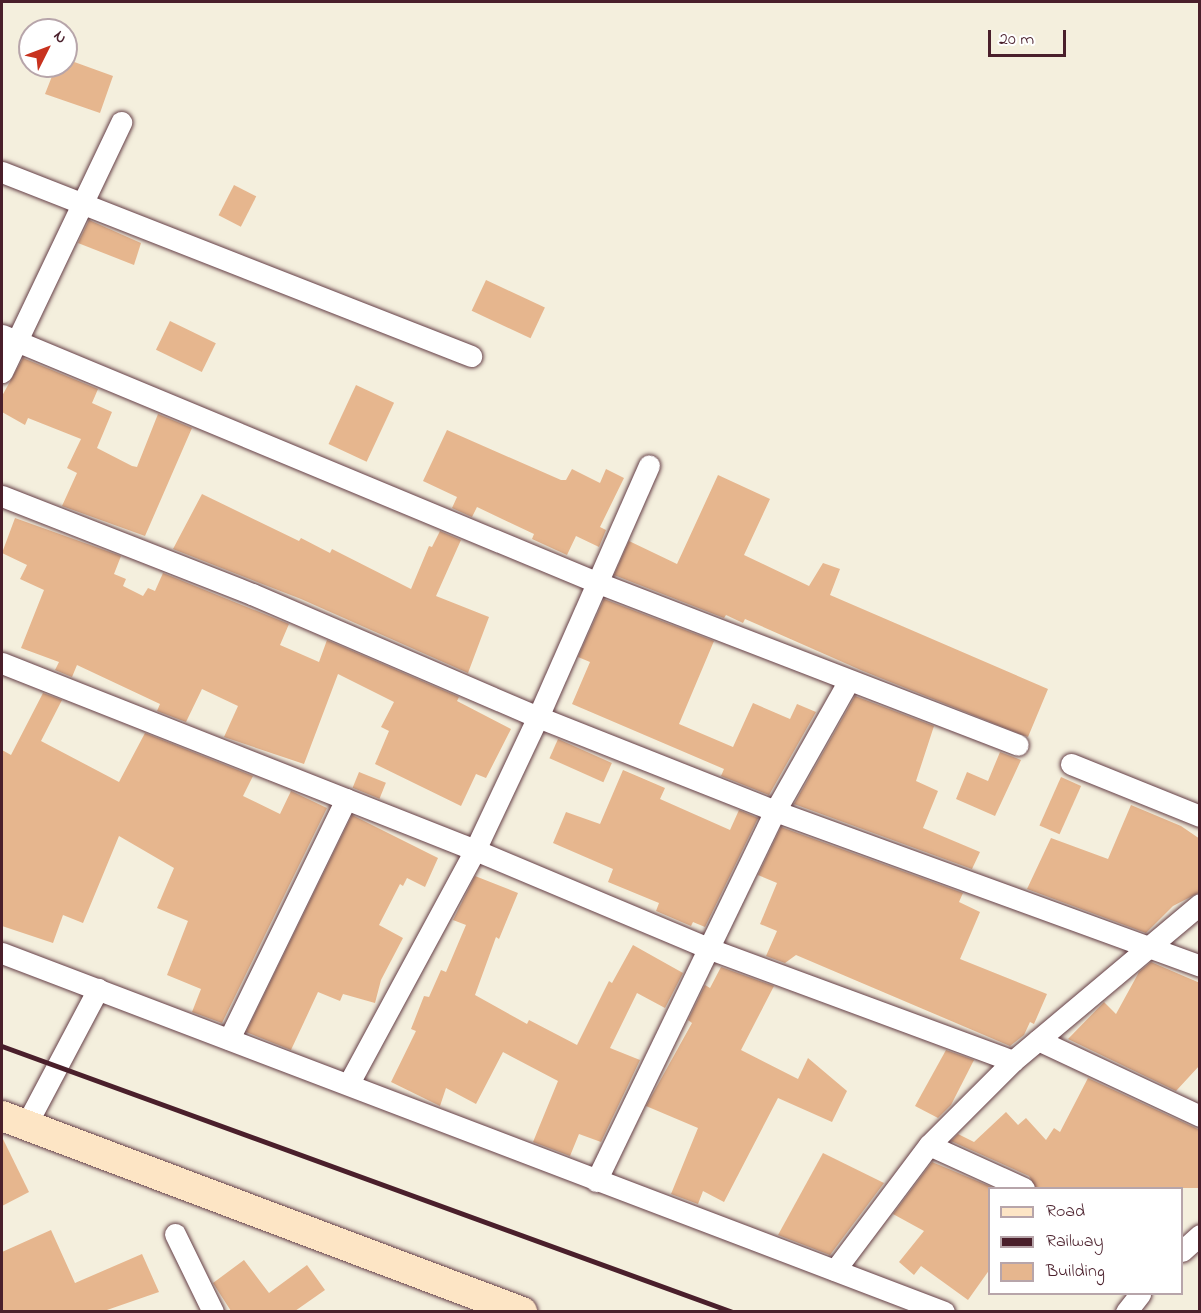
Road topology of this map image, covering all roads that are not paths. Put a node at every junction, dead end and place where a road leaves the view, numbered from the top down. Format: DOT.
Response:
graph roads {
  1 [pos="121,122"];
  2 [pos="2,172"];
  3 [pos="83,202"];
  4 [pos="9,338"];
  5 [pos="471,357"];
  6 [pos="2,372"];
  7 [pos="649,465"];
  8 [pos="2,496"];
  9 [pos="596,582"];
  10 [pos="2,663"];
  11 [pos="849,680"];
  12 [pos="538,717"];
  13 [pos="1018,745"];
  14 [pos="1071,765"];
  15 [pos="346,799"];
  16 [pos="775,811"];
  17 [pos="1200,816"];
  18 [pos="475,850"];
  19 [pos="1200,904"];
  20 [pos="710,948"];
  21 [pos="1149,950"];
  22 [pos="2,953"];
  23 [pos="1200,966"];
  24 [pos="98,989"];
  25 [pos="229,1039"];
  26 [pos="1038,1040"];
  27 [pos="1013,1061"];
  28 [pos="349,1083"];
  29 [pos="1200,1116"];
  30 [pos="14,1120"];
  31 [pos="929,1145"];
  32 [pos="596,1181"];
  33 [pos="1022,1187"];
  34 [pos="175,1234"];
  35 [pos="835,1270"];
  36 [pos="1138,1295"];
  37 [pos="213,1311"];
  38 [pos="522,1311"];
  39 [pos="944,1311"];
  40 [pos="1126,1311"];
  1 -- 3 [label="street"];
  2 -- 3 [label="street"];
  3 -- 4 [label="street"];
  3 -- 5 [label="street"];
  4 -- 6 [label="street"];
  4 -- 9 [label="street"];
  7 -- 9 [label="street"];
  8 -- 12 [label="street"];
  9 -- 11 [label="street"];
  9 -- 12 [label="street"];
  10 -- 15 [label="street"];
  11 -- 13 [label="street"];
  11 -- 16 [label="street"];
  12 -- 16 [label="street"];
  12 -- 18 [label="street"];
  14 -- 17 [label="street"];
  15 -- 18 [label="street"];
  15 -- 25 [label="street"];
  16 -- 20 [label="street"];
  16 -- 21 [label="street"];
  18 -- 20 [label="street"];
  18 -- 28 [label="street"];
  19 -- 21 [label="street"];
  20 -- 27 [label="street"];
  20 -- 32 [label="street"];
  21 -- 23 [label="street"];
  21 -- 26 [label="street"];
  22 -- 24 [label="street"];
  24 -- 25 [label="street"];
  24 -- 30 [label="street"];
  25 -- 28 [label="street"];
  26 -- 27 [label="street"];
  26 -- 29 [label="street"];
  27 -- 31 [label="street"];
  28 -- 32 [label="street"];
  30 -- 38 [label="main road"];
  31 -- 33 [label="street"];
  31 -- 35 [label="street"];
  32 -- 35 [label="street"];
  34 -- 37 [label="street"];
  35 -- 39 [label="street"];
  36 -- 40 [label="street"];
}
